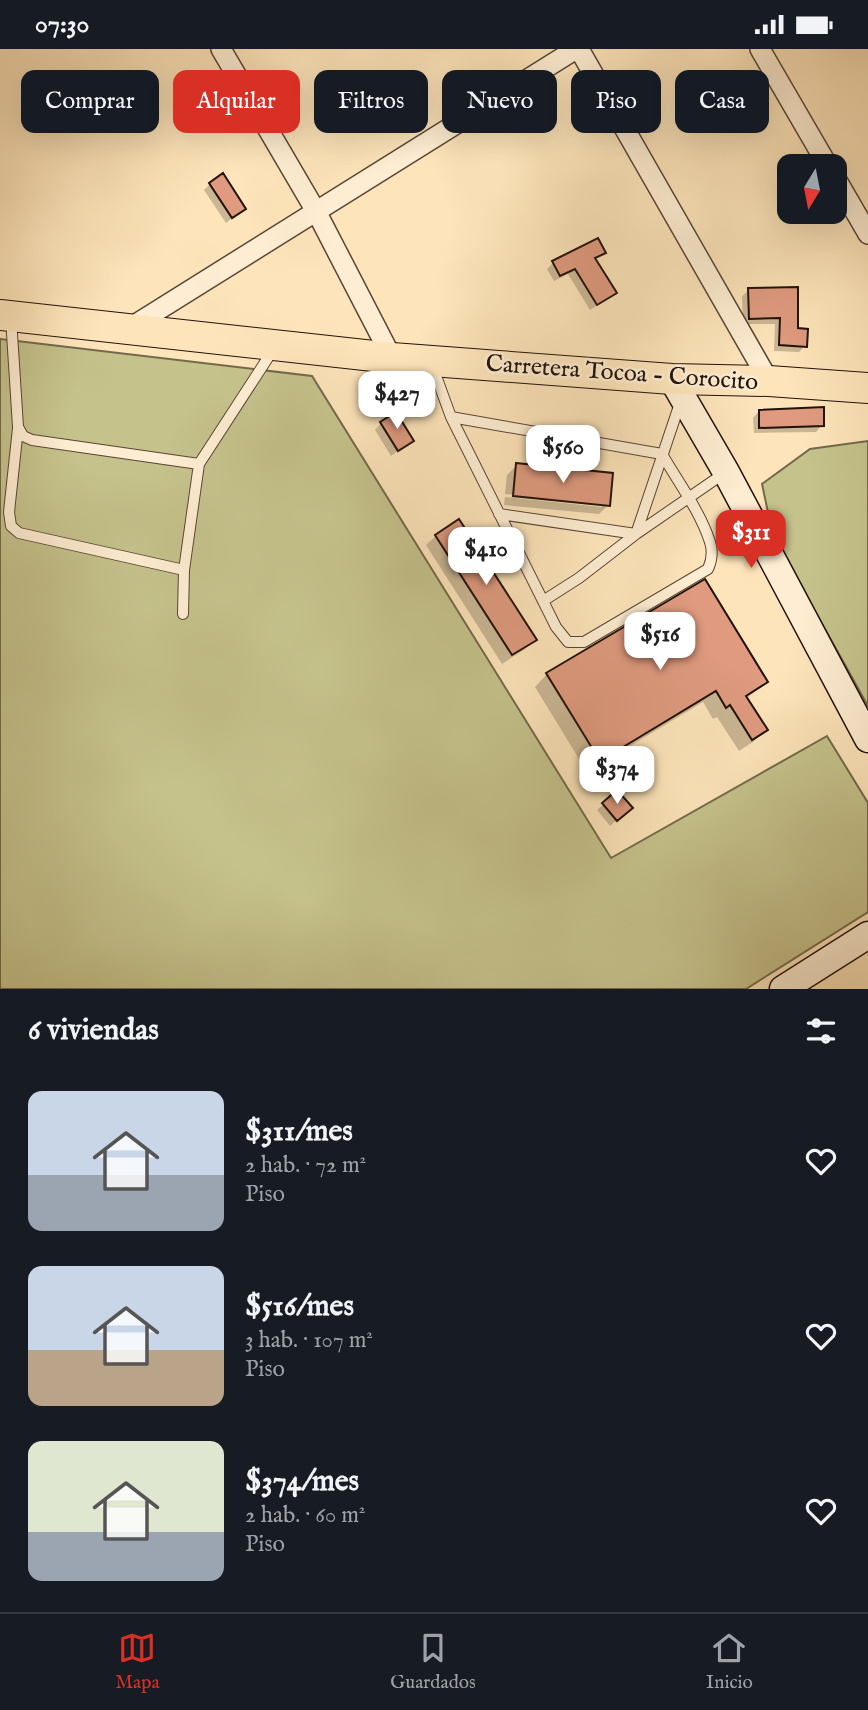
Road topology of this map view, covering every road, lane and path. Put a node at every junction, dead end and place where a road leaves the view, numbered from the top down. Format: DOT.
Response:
graph roads {
  1 [pos="221,49"];
  2 [pos="577,49"];
  3 [pos="760,49"];
  4 [pos="821,154"];
  5 [pos="847,198"];
  6 [pos="317,213"];
  7 [pos="868,234"];
  8 [pos="5,316"];
  9 [pos="128,329"];
  10 [pos="275,347"];
  11 [pos="392,358"];
  12 [pos="430,360"];
  13 [pos="769,381"];
  14 [pos="678,387"];
  15 [pos="868,389"];
  16 [pos="451,417"];
  17 [pos="18,428"];
  18 [pos="662,454"];
  19 [pos="199,464"];
  20 [pos="726,472"];
  21 [pos="688,498"];
  22 [pos="499,514"];
  23 [pos="636,534"];
  24 [pos="184,570"];
  25 [pos="543,601"];
  26 [pos="183,614"];
  27 [pos="868,739"];
  28 [pos="868,935"];
  29 [pos="783,989"];
  1 -- 6 [label="street"];
  2 -- 6 [label="street"];
  2 -- 13 [label="street"];
  3 -- 4 [label="street"];
  5 -- 7 [label="street"];
  6 -- 9 [label="street"];
  6 -- 11 [label="street"];
  8 -- 9 [label="main road, Carretera Tocoa - Corocito"];
  8 -- 17 [label="lane"];
  9 -- 10 [label="main road, Carretera Tocoa - Corocito"];
  10 -- 11 [label="main road, Carretera Tocoa - Corocito"];
  10 -- 19 [label="lane"];
  11 -- 12 [label="main road, Carretera Tocoa - Corocito"];
  12 -- 14 [label="main road, Carretera Tocoa - Corocito"];
  12 -- 16 [label="lane"];
  13 -- 14 [label="main road, Carretera Tocoa - Corocito"];
  13 -- 15 [label="main road, Carretera Tocoa - Corocito"];
  14 -- 18 [label="lane"];
  14 -- 20 [label="street"];
  16 -- 18 [label="lane"];
  16 -- 22 [label="lane"];
  17 -- 19 [label="lane"];
  17 -- 24 [label="lane"];
  18 -- 21 [label="lane"];
  18 -- 23 [label="lane"];
  19 -- 24 [label="lane"];
  20 -- 21 [label="lane"];
  20 -- 27 [label="street"];
  21 -- 23 [label="lane"];
  21 -- 25 [label="lane"];
  22 -- 23 [label="lane"];
  22 -- 25 [label="lane"];
  23 -- 25 [label="lane"];
  24 -- 26 [label="lane"];
  28 -- 29 [label="street"];
}
